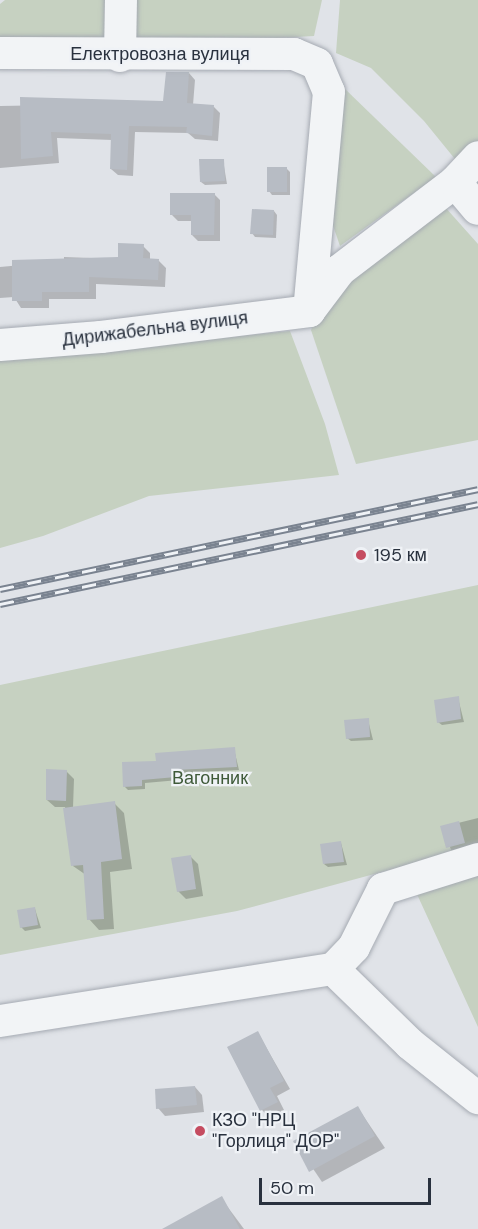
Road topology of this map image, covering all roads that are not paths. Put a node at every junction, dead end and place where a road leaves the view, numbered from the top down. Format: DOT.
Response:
graph roads {
  1 [pos="121,0"];
  2 [pos="0,53"];
  3 [pos="120,56"];
  4 [pos="478,157"];
  5 [pos="454,182"];
  6 [pos="478,209"];
  7 [pos="309,311"];
  8 [pos="0,345"];
  9 [pos="478,859"];
  10 [pos="333,969"];
  11 [pos="0,1021"];
  12 [pos="478,1098"];
  1 -- 3 [label="street"];
  2 -- 3 [label="street, Електровозна вулиця"];
  3 -- 7 [label="street, Електровозна вулиця"];
  4 -- 5 [label="street"];
  5 -- 6 [label="street"];
  5 -- 7 [label="street"];
  7 -- 8 [label="street, Дирижабельна вулиця"];
  9 -- 10 [label="street"];
  10 -- 11 [label="street"];
  10 -- 12 [label="street"];
}
